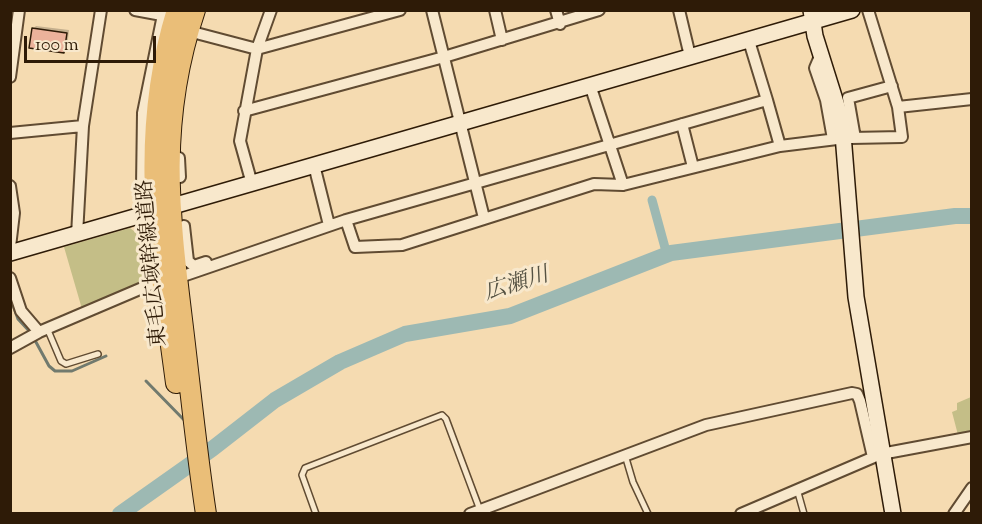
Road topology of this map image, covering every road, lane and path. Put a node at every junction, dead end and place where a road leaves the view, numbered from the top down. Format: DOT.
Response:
graph roads {
  1 [pos="19,10"];
  2 [pos="101,10"];
  3 [pos="135,10"];
  4 [pos="195,10"];
  5 [pos="204,10"];
  6 [pos="271,10"];
  7 [pos="400,10"];
  8 [pos="432,10"];
  9 [pos="495,10"];
  10 [pos="556,10"];
  11 [pos="599,10"];
  12 [pos="679,10"];
  13 [pos="852,10"];
  14 [pos="868,10"];
  15 [pos="168,12"];
  16 [pos="812,16"];
  17 [pos="560,24"];
  18 [pos="196,33"];
  19 [pos="502,40"];
  20 [pos="748,41"];
  21 [pos="256,49"];
  22 [pos="821,54"];
  23 [pos="690,56"];
  24 [pos="444,57"];
  25 [pos="10,77"];
  26 [pos="180,83"];
  27 [pos="590,85"];
  28 [pos="892,86"];
  29 [pos="972,99"];
  30 [pos="767,100"];
  31 [pos="898,107"];
  32 [pos="244,111"];
  33 [pos="459,124"];
  34 [pos="682,124"];
  35 [pos="83,126"];
  36 [pos="10,133"];
  37 [pos="141,142"];
  38 [pos="609,145"];
  39 [pos="780,146"];
  40 [pos="152,162"];
  41 [pos="314,165"];
  42 [pos="693,167"];
  43 [pos="180,177"];
  44 [pos="474,182"];
  45 [pos="252,184"];
  46 [pos="622,185"];
  47 [pos="10,186"];
  48 [pos="142,186"];
  49 [pos="162,211"];
  50 [pos="484,218"];
  51 [pos="346,220"];
  52 [pos="329,225"];
  53 [pos="184,226"];
  54 [pos="77,235"];
  55 [pos="10,247"];
  56 [pos="267,248"];
  57 [pos="10,253"];
  58 [pos="186,275"];
  59 [pos="10,278"];
  60 [pos="154,283"];
  61 [pos="38,333"];
  62 [pos="10,348"];
  63 [pos="98,354"];
  64 [pos="972,437"];
  65 [pos="625,455"];
  66 [pos="877,456"];
  67 [pos="797,489"];
  68 [pos="972,489"];
  69 [pos="200,512"];
  70 [pos="475,512"];
  71 [pos="316,513"];
  72 [pos="648,513"];
  73 [pos="744,513"];
  74 [pos="804,513"];
  75 [pos="893,513"];
  76 [pos="954,513"];
  1 -- 25 [label="street"];
  2 -- 35 [label="street"];
  3 -- 15 [label="street"];
  4 -- 26 [label="highway, 東毛広域幹線道路"];
  5 -- 18 [label="street"];
  6 -- 21 [label="street"];
  7 -- 21 [label="street"];
  8 -- 24 [label="street"];
  9 -- 19 [label="street"];
  10 -- 17 [label="street"];
  11 -- 17 [label="street"];
  12 -- 23 [label="street"];
  13 -- 16 [label="street"];
  14 -- 28 [label="street"];
  15 -- 37 [label="street"];
  15 -- 40 [label="highway, 東毛広域幹線道路"];
  16 -- 20 [label="street"];
  16 -- 22 [label="street"];
  17 -- 19 [label="street"];
  18 -- 21 [label="street"];
  18 -- 26 [label="street"];
  19 -- 24 [label="street"];
  20 -- 23 [label="street"];
  20 -- 30 [label="street"];
  21 -- 32 [label="street"];
  22 -- 39 [label="street"];
  22 -- 66 [label="street"];
  23 -- 27 [label="street"];
  24 -- 32 [label="street"];
  24 -- 33 [label="street"];
  26 -- 43 [label="street"];
  26 -- 49 [label="highway, 東毛広域幹線道路"];
  27 -- 33 [label="street"];
  27 -- 38 [label="street"];
  28 -- 31 [label="street"];
  28 -- 31 [label="street"];
  29 -- 31 [label="street"];
  30 -- 34 [label="street"];
  30 -- 39 [label="street"];
  32 -- 45 [label="street"];
  33 -- 41 [label="street"];
  33 -- 44 [label="street"];
  34 -- 38 [label="street"];
  34 -- 42 [label="street"];
  35 -- 36 [label="street"];
  35 -- 54 [label="street"];
  37 -- 40 [label="street"];
  37 -- 48 [label="street"];
  38 -- 44 [label="street"];
  38 -- 46 [label="street"];
  39 -- 42 [label="street"];
  40 -- 49 [label="highway, 東毛広域幹線道路"];
  41 -- 45 [label="street"];
  41 -- 52 [label="street"];
  42 -- 46 [label="street"];
  44 -- 50 [label="street"];
  44 -- 51 [label="street"];
  45 -- 49 [label="street"];
  46 -- 50 [label="street"];
  47 -- 55 [label="street"];
  49 -- 54 [label="street"];
  49 -- 69 [label="highway, 東毛広域幹線道路"];
  50 -- 51 [label="street"];
  51 -- 52 [label="street"];
  52 -- 56 [label="street"];
  53 -- 56 [label="street"];
  54 -- 57 [label="street"];
  56 -- 58 [label="street"];
  59 -- 61 [label="street"];
  60 -- 61 [label="street"];
  61 -- 62 [label="street"];
  61 -- 63 [label="lane"];
  64 -- 66 [label="street"];
  65 -- 66 [label="street"];
  65 -- 70 [label="street"];
  65 -- 72 [label="lane"];
  66 -- 67 [label="street"];
  66 -- 75 [label="street"];
  67 -- 73 [label="street"];
  67 -- 74 [label="lane"];
  68 -- 76 [label="street"];
  70 -- 71 [label="lane"];
}
